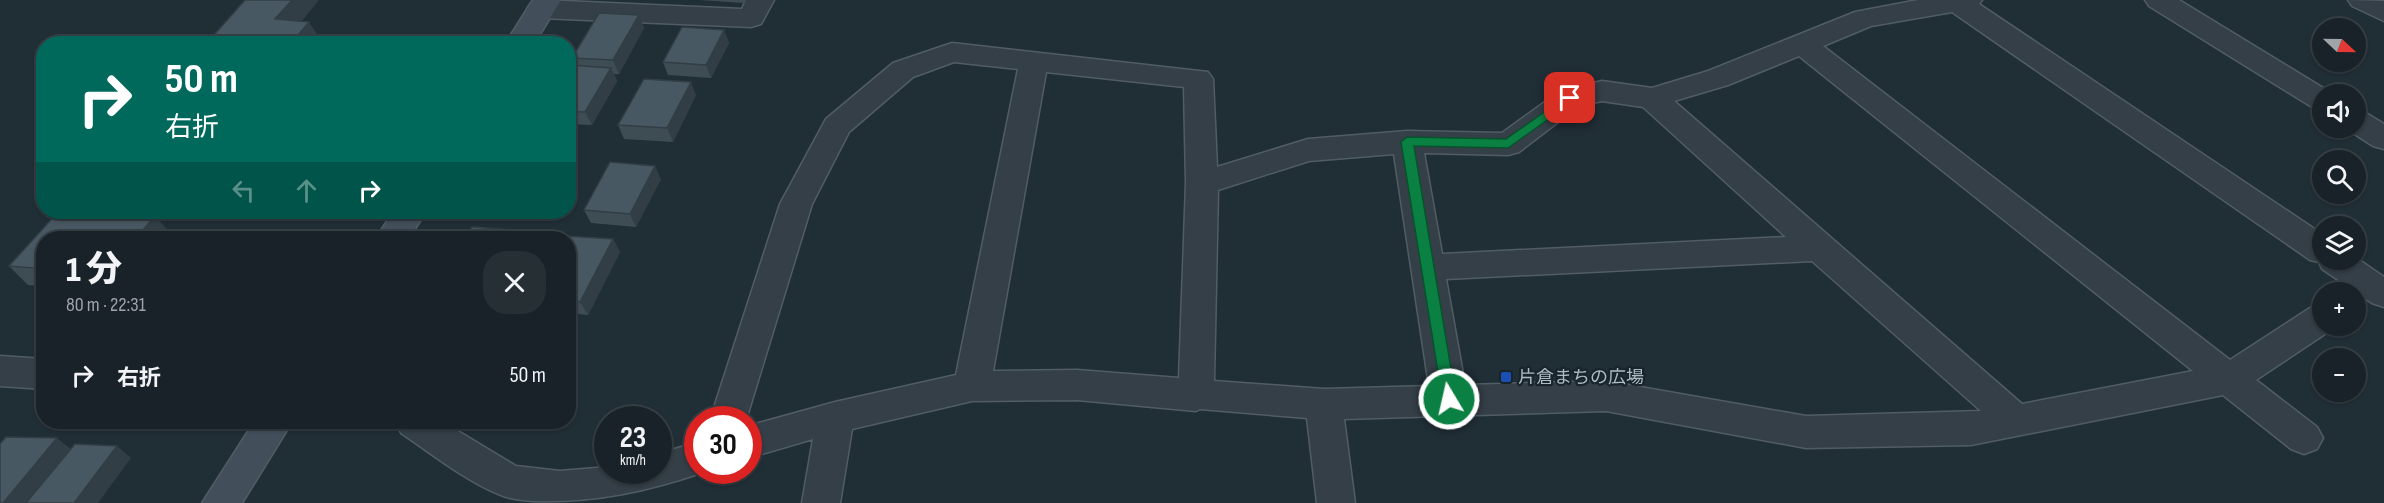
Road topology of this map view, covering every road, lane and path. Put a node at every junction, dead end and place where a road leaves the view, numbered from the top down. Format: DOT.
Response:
graph roads {
  1 [pos="760,0"];
  2 [pos="2159,0"];
  3 [pos="2362,0"];
  4 [pos="1963,1"];
  5 [pos="544,5"];
  6 [pos="2384,12"];
  7 [pos="524,36"];
  8 [pos="1803,44"];
  9 [pos="1034,60"];
  10 [pos="2312,94"];
  11 [pos="1652,98"];
  12 [pos="2366,127"];
  13 [pos="2384,138"];
  14 [pos="1407,142"];
  15 [pos="1202,183"];
  16 [pos="2312,244"];
  17 [pos="1819,248"];
  18 [pos="1428,267"];
  19 [pos="2349,270"];
  20 [pos="2374,287"];
  21 [pos="2312,325"];
  22 [pos="0,371"];
  23 [pos="36,373"];
  24 [pos="2229,379"];
  25 [pos="972,386"];
  26 [pos="1196,396"];
  27 [pos="1449,399"];
  28 [pos="1324,404"];
  29 [pos="732,406"];
  30 [pos="835,417"];
  31 [pos="2017,422"];
  32 [pos="269,429"];
  33 [pos="424,429"];
  34 [pos="762,438"];
  35 [pos="2304,438"];
  36 [pos="601,484"];
  37 [pos="221,503"];
  38 [pos="821,503"];
  39 [pos="1336,503"];
  1 -- 5 [label="street"];
  2 -- 10 [label="street"];
  3 -- 6 [label="street"];
  4 -- 8 [label="street"];
  4 -- 16 [label="street"];
  5 -- 7 [label="street"];
  8 -- 11 [label="street"];
  8 -- 24 [label="street"];
  9 -- 15 [label="street"];
  9 -- 25 [label="street"];
  9 -- 29 [label="street"];
  11 -- 14 [label="street"];
  11 -- 17 [label="street"];
  12 -- 13 [label="street"];
  14 -- 15 [label="street"];
  14 -- 18 [label="street"];
  15 -- 26 [label="street"];
  17 -- 18 [label="street"];
  17 -- 31 [label="street"];
  18 -- 27 [label="street"];
  19 -- 20 [label="street"];
  21 -- 24 [label="street"];
  22 -- 23 [label="street"];
  24 -- 31 [label="street"];
  24 -- 35 [label="street"];
  25 -- 26 [label="street"];
  25 -- 30 [label="street"];
  26 -- 28 [label="street"];
  27 -- 28 [label="street"];
  27 -- 31 [label="street"];
  28 -- 39 [label="street"];
  30 -- 34 [label="street"];
  30 -- 38 [label="street"];
  32 -- 37 [label="street"];
  33 -- 36 [label="street"];
}
